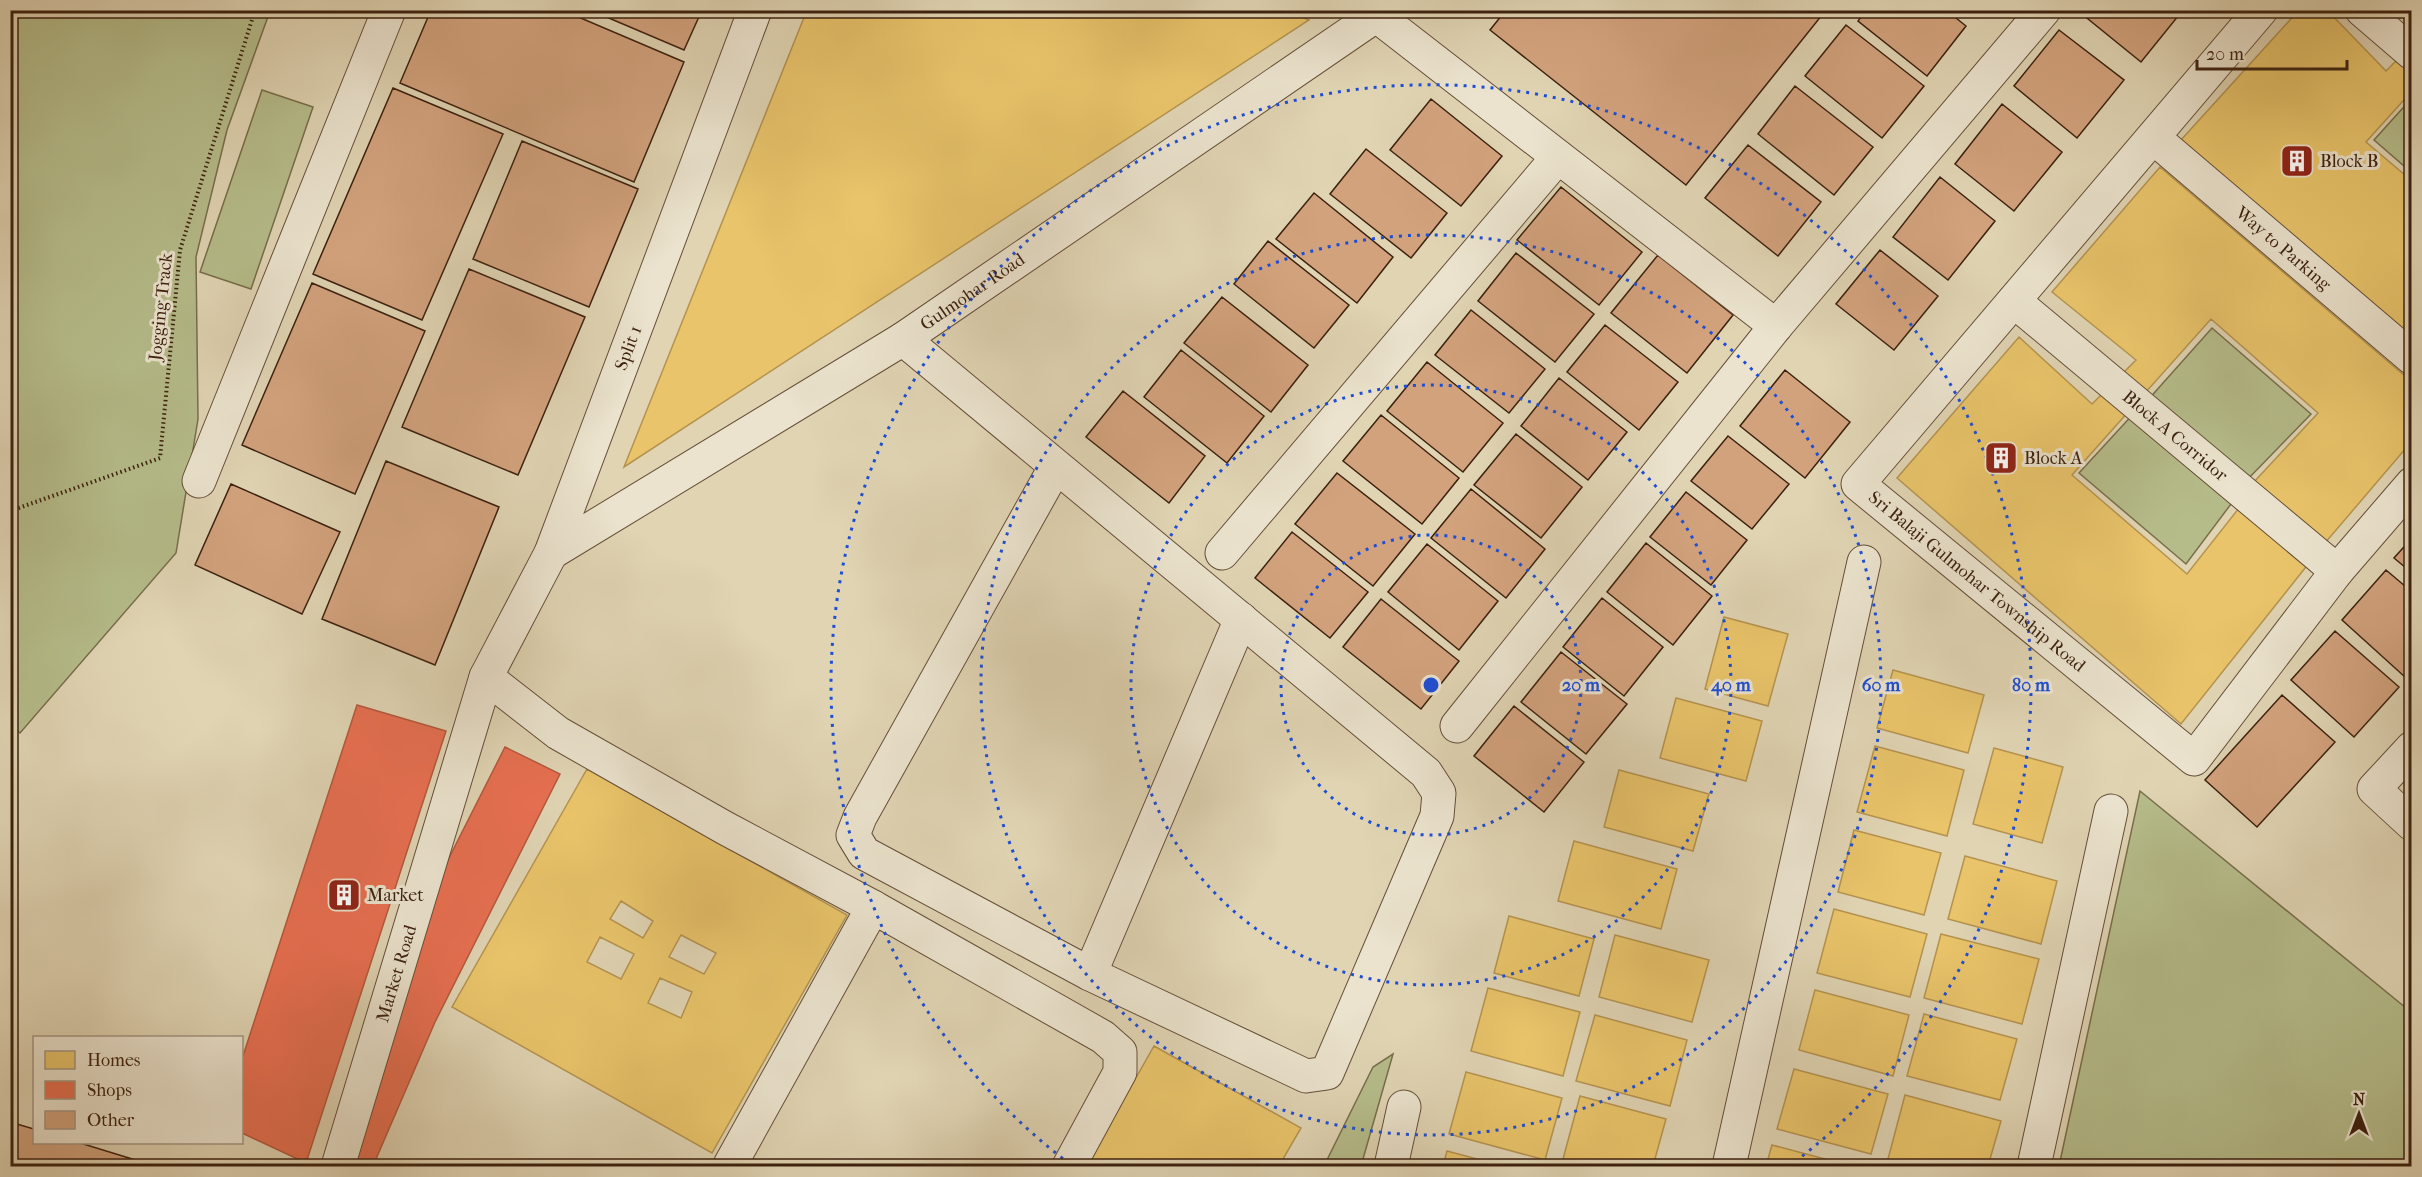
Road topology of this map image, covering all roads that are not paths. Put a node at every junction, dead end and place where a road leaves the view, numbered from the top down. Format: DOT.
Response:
graph roads {
  1 [pos="389,10"];
  2 [pos="755,10"];
  3 [pos="2044,10"];
  4 [pos="2261,10"];
  5 [pos="2362,10"];
  6 [pos="1375,12"];
  7 [pos="2412,53"];
  8 [pos="2154,138"];
  9 [pos="1558,157"];
  10 [pos="2014,301"];
  11 [pos="1776,326"];
  12 [pos="903,339"];
  13 [pos="2412,358"];
  14 [pos="1056,466"];
  15 [pos="200,481"];
  16 [pos="2412,484"];
  17 [pos="551,553"];
  18 [pos="1222,553"];
  19 [pos="1864,562"];
  20 [pos="2337,571"];
  21 [pos="1241,619"];
  22 [pos="486,677"];
  23 [pos="1457,726"];
  24 [pos="2412,748"];
  25 [pos="2111,811"];
  26 [pos="2412,824"];
  27 [pos="873,907"];
  28 [pos="1090,974"];
  29 [pos="1404,1107"];
  30 [pos="730,1165"];
  31 [pos="338,1167"];
  32 [pos="1069,1167"];
  33 [pos="1391,1167"];
  34 [pos="1728,1167"];
  35 [pos="2034,1167"];
  1 -- 15 [label="street"];
  2 -- 17 [label="street, Split 1"];
  3 -- 11 [label="street"];
  4 -- 8 [label="street, Sri Balaji Gulmohar Township Road"];
  5 -- 7 [label="street"];
  6 -- 9 [label="street"];
  6 -- 12 [label="street, Gulmohar Road"];
  8 -- 10 [label="street, Sri Balaji Gulmohar Township Road"];
  8 -- 13 [label="street, Way to Parking"];
  9 -- 11 [label="street"];
  9 -- 18 [label="street"];
  10 -- 20 [label="street, Block A Corridor"];
  10 -- 20 [label="street, Sri Balaji Gulmohar Township Road"];
  11 -- 23 [label="street"];
  12 -- 14 [label="street"];
  12 -- 17 [label="street, Gulmohar Road"];
  14 -- 21 [label="street"];
  14 -- 28 [label="street"];
  16 -- 20 [label="street, Sri Balaji Gulmohar Township Road"];
  17 -- 22 [label="street, Split 1"];
  19 -- 34 [label="street"];
  21 -- 28 [label="street"];
  21 -- 28 [label="street"];
  22 -- 27 [label="street"];
  22 -- 31 [label="street, Market Road"];
  24 -- 26 [label="street"];
  25 -- 35 [label="street"];
  27 -- 30 [label="street"];
  27 -- 32 [label="street"];
  29 -- 33 [label="street"];
}
